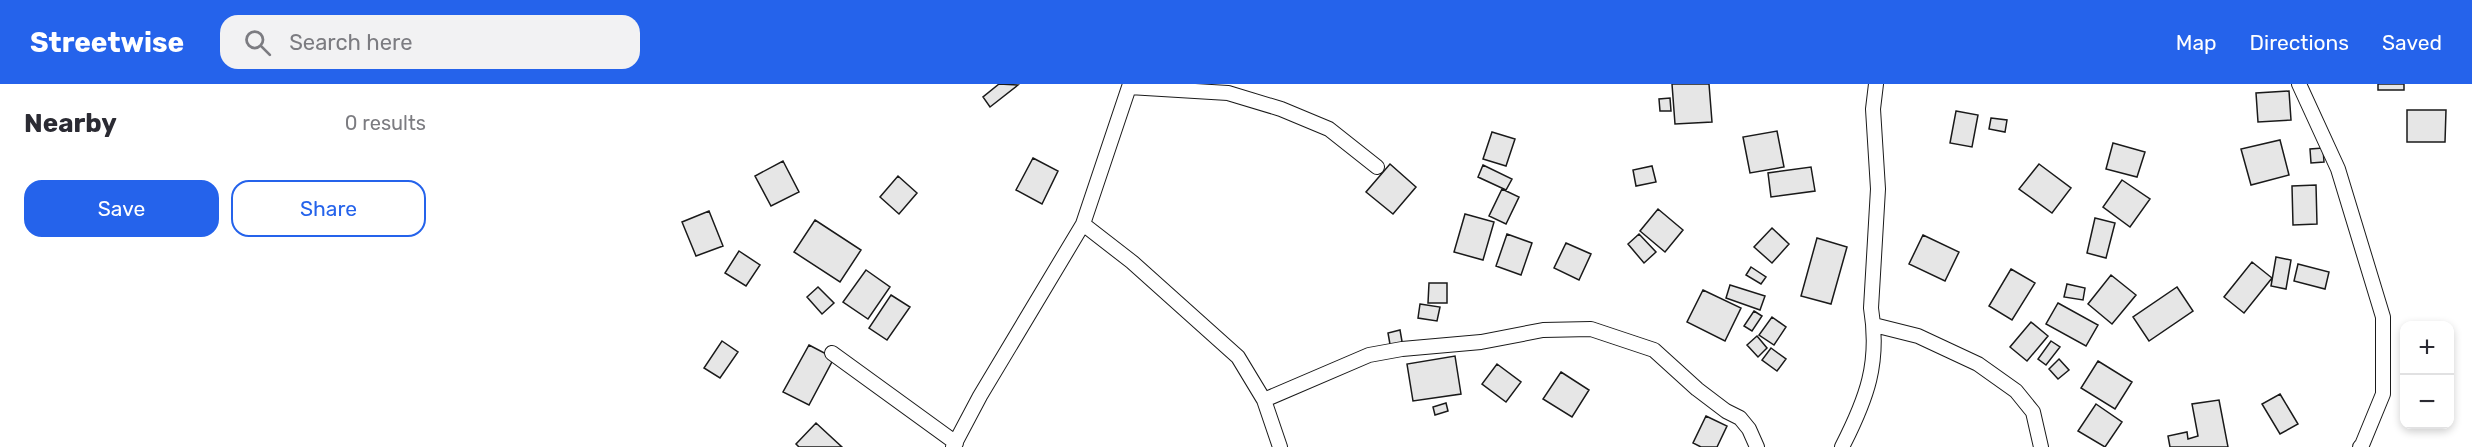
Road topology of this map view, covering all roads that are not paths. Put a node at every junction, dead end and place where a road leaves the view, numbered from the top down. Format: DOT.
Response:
graph roads {
  1 [pos="1876,84"];
  2 [pos="2299,84"];
  3 [pos="1130,86"];
  4 [pos="1377,167"];
  5 [pos="1083,224"];
  6 [pos="1874,326"];
  7 [pos="832,353"];
  8 [pos="1264,400"];
  9 [pos="955,445"];
  10 [pos="1280,447"];
  11 [pos="1757,447"];
  12 [pos="1842,447"];
  13 [pos="2041,447"];
  14 [pos="2360,447"];
  1 -- 6 [label="street"];
  2 -- 14 [label="street"];
  3 -- 4 [label="street"];
  3 -- 5 [label="street"];
  5 -- 8 [label="street"];
  5 -- 9 [label="street"];
  6 -- 12 [label="street"];
  6 -- 13 [label="street"];
  7 -- 9 [label="street"];
  8 -- 10 [label="street"];
  8 -- 11 [label="street"];
}
